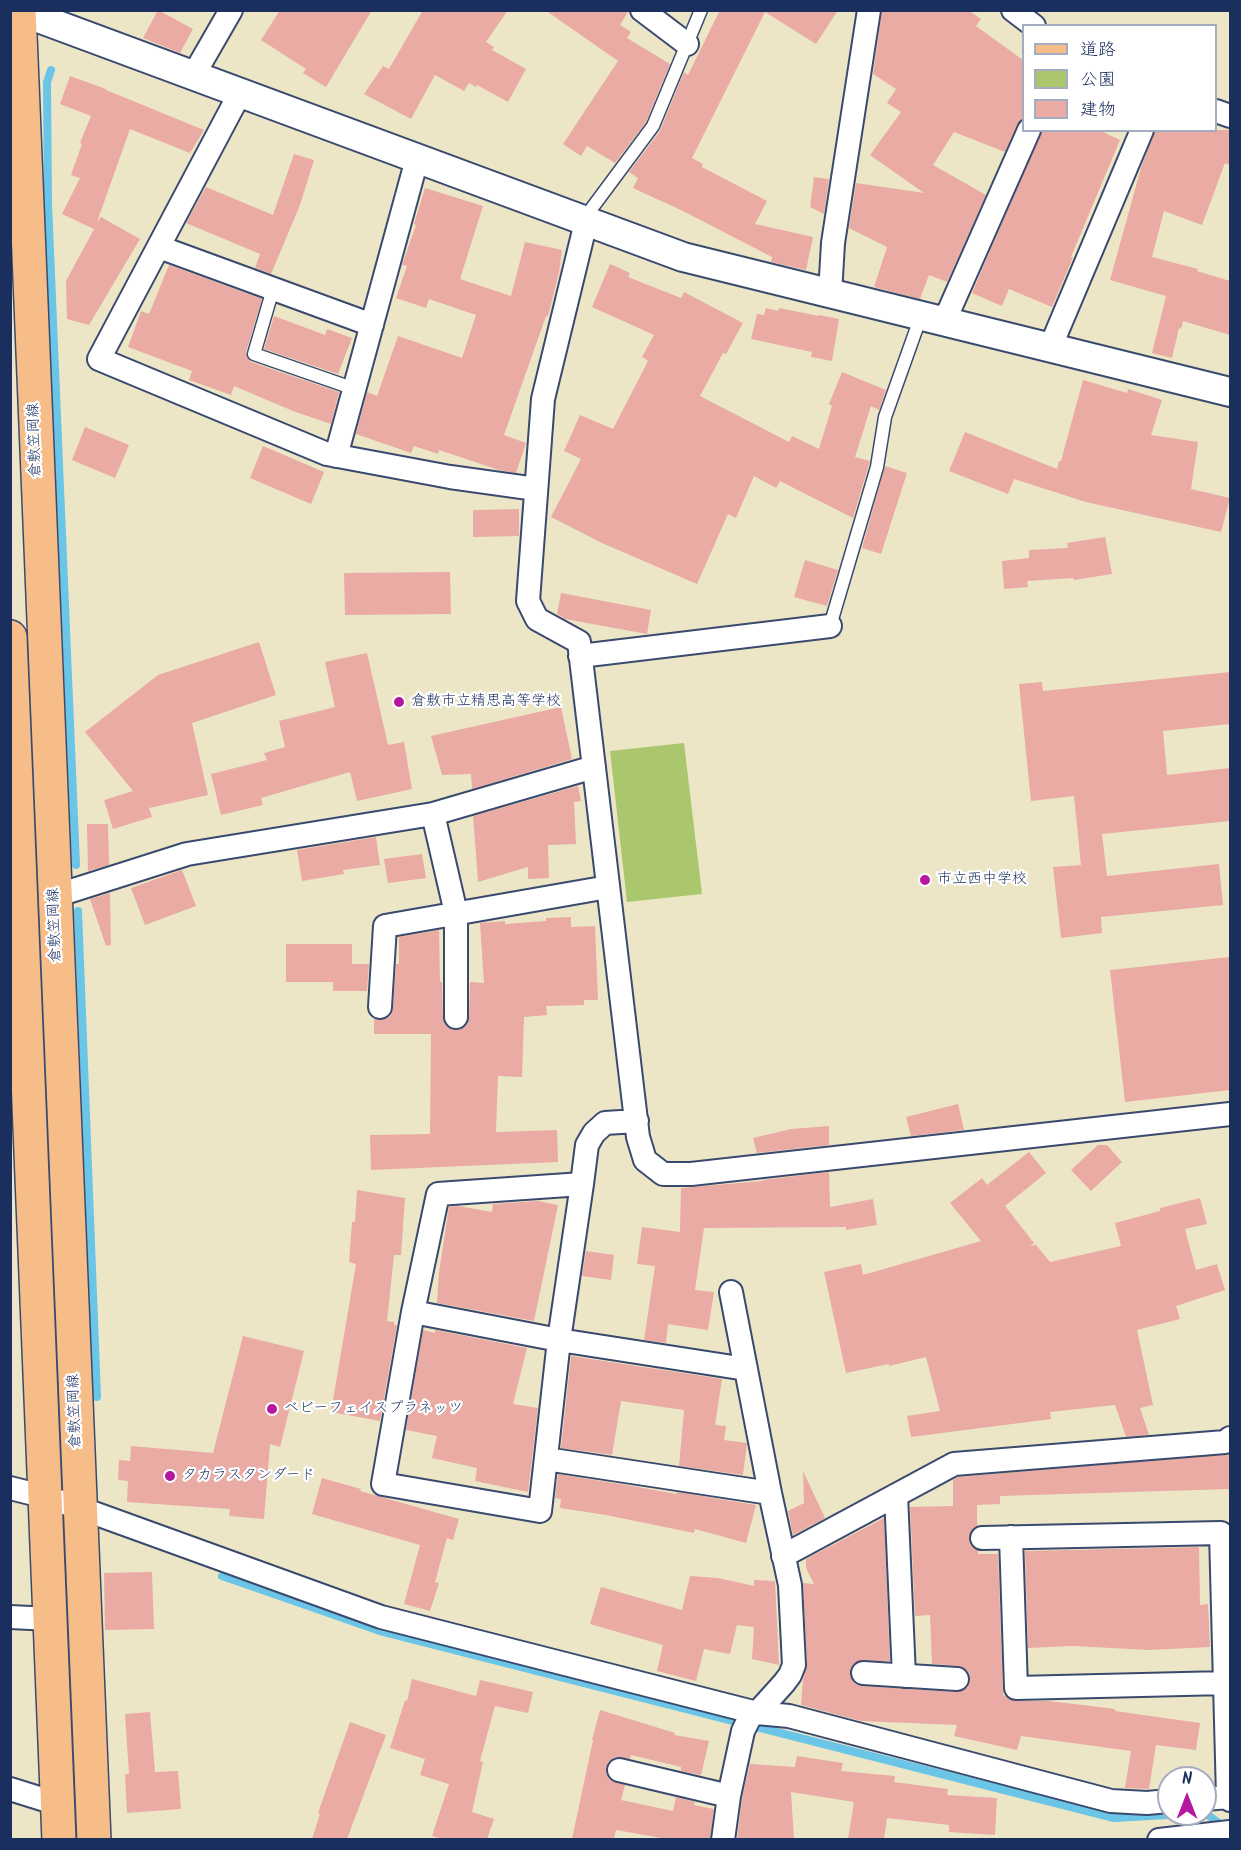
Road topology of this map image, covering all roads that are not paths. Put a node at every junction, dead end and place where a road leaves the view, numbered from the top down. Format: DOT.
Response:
graph roads {
  1 [pos="231,10"];
  2 [pos="642,10"];
  3 [pos="701,10"];
  4 [pos="869,10"];
  5 [pos="1013,10"];
  6 [pos="18,11"];
  7 [pos="1031,24"];
  8 [pos="687,44"];
  9 [pos="193,76"];
  10 [pos="240,93"];
  11 [pos="1028,132"];
  12 [pos="1141,132"];
  13 [pos="417,159"];
  14 [pos="586,222"];
  15 [pos="159,247"];
  16 [pos="273,289"];
  17 [pos="830,294"];
  18 [pos="932,319"];
  19 [pos="372,325"];
  20 [pos="1050,348"];
  21 [pos="354,389"];
  22 [pos="1230,392"];
  23 [pos="336,456"];
  24 [pos="536,489"];
  25 [pos="830,626"];
  26 [pos="10,637"];
  27 [pos="580,656"];
  28 [pos="594,767"];
  29 [pos="433,814"];
  30 [pos="608,887"];
  31 [pos="55,896"];
  32 [pos="456,913"];
  33 [pos="380,1007"];
  34 [pos="456,1017"];
  35 [pos="61,1045"];
  36 [pos="19,1048"];
  37 [pos="1230,1113"];
  38 [pos="637,1121"];
  39 [pos="582,1184"];
  40 [pos="731,1292"];
  41 [pos="413,1312"];
  42 [pos="559,1340"];
  43 [pos="746,1369"];
  44 [pos="1230,1438"];
  45 [pos="546,1459"];
  46 [pos="10,1488"];
  47 [pos="770,1493"];
  48 [pos="896,1495"];
  49 [pos="46,1497"];
  50 [pos="80,1508"];
  51 [pos="1011,1537"];
  52 [pos="982,1538"];
  53 [pos="783,1556"];
  54 [pos="10,1617"];
  55 [pos="51,1619"];
  56 [pos="863,1673"];
  57 [pos="904,1676"];
  58 [pos="957,1679"];
  59 [pos="1225,1683"];
  60 [pos="750,1720"];
  61 [pos="619,1770"];
  62 [pos="10,1790"];
  63 [pos="729,1796"];
  64 [pos="1229,1798"];
  65 [pos="1157,1802"];
  66 [pos="58,1804"];
  67 [pos="1218,1834"];
  68 [pos="59,1839"];
  69 [pos="94,1839"];
  70 [pos="723,1839"];
  71 [pos="1159,1839"];
  1 -- 9 [label="street"];
  2 -- 8 [label="street"];
  3 -- 8 [label="lane"];
  4 -- 17 [label="street"];
  5 -- 7 [label="street"];
  6 -- 9 [label="street"];
  6 -- 31 [label="main road, 倉敷笠岡線"];
  8 -- 14 [label="lane"];
  9 -- 10 [label="street"];
  10 -- 13 [label="street"];
  10 -- 15 [label="street"];
  11 -- 18 [label="street"];
  12 -- 20 [label="street"];
  13 -- 14 [label="street"];
  13 -- 19 [label="street"];
  14 -- 17 [label="street"];
  14 -- 24 [label="street"];
  15 -- 16 [label="street"];
  15 -- 23 [label="street"];
  16 -- 19 [label="street"];
  16 -- 21 [label="lane"];
  17 -- 18 [label="street"];
  18 -- 20 [label="street"];
  18 -- 25 [label="lane"];
  19 -- 21 [label="street"];
  20 -- 22 [label="street"];
  21 -- 23 [label="street"];
  23 -- 24 [label="street"];
  24 -- 27 [label="street"];
  25 -- 27 [label="street"];
  26 -- 36 [label="main road"];
  27 -- 28 [label="street"];
  28 -- 29 [label="street"];
  28 -- 30 [label="street"];
  29 -- 31 [label="street"];
  29 -- 32 [label="street"];
  30 -- 32 [label="street"];
  30 -- 38 [label="street"];
  31 -- 35 [label="main road, 倉敷笠岡線"];
  32 -- 33 [label="street"];
  32 -- 34 [label="street"];
  35 -- 36 [label="street"];
  35 -- 50 [label="main road, 倉敷笠岡線"];
  36 -- 49 [label="main road"];
  37 -- 38 [label="street"];
  38 -- 39 [label="street"];
  39 -- 41 [label="street"];
  39 -- 42 [label="street"];
  40 -- 43 [label="street"];
  41 -- 42 [label="street"];
  41 -- 45 [label="street"];
  42 -- 43 [label="street"];
  42 -- 45 [label="street"];
  43 -- 47 [label="street"];
  44 -- 48 [label="street"];
  45 -- 47 [label="street"];
  46 -- 49 [label="street"];
  47 -- 53 [label="street"];
  48 -- 53 [label="street"];
  48 -- 57 [label="street"];
  49 -- 50 [label="street"];
  49 -- 55 [label="main road"];
  50 -- 60 [label="street"];
  50 -- 69 [label="main road, 倉敷笠岡線"];
  51 -- 52 [label="street"];
  51 -- 59 [label="street"];
  51 -- 59 [label="street"];
  53 -- 60 [label="street"];
  54 -- 55 [label="street"];
  55 -- 66 [label="main road"];
  56 -- 57 [label="street"];
  57 -- 58 [label="street"];
  59 -- 64 [label="street"];
  60 -- 63 [label="street"];
  60 -- 65 [label="street"];
  61 -- 63 [label="street"];
  62 -- 66 [label="street"];
  63 -- 70 [label="street"];
  66 -- 68 [label="main road"];
  67 -- 71 [label="street"];
}
